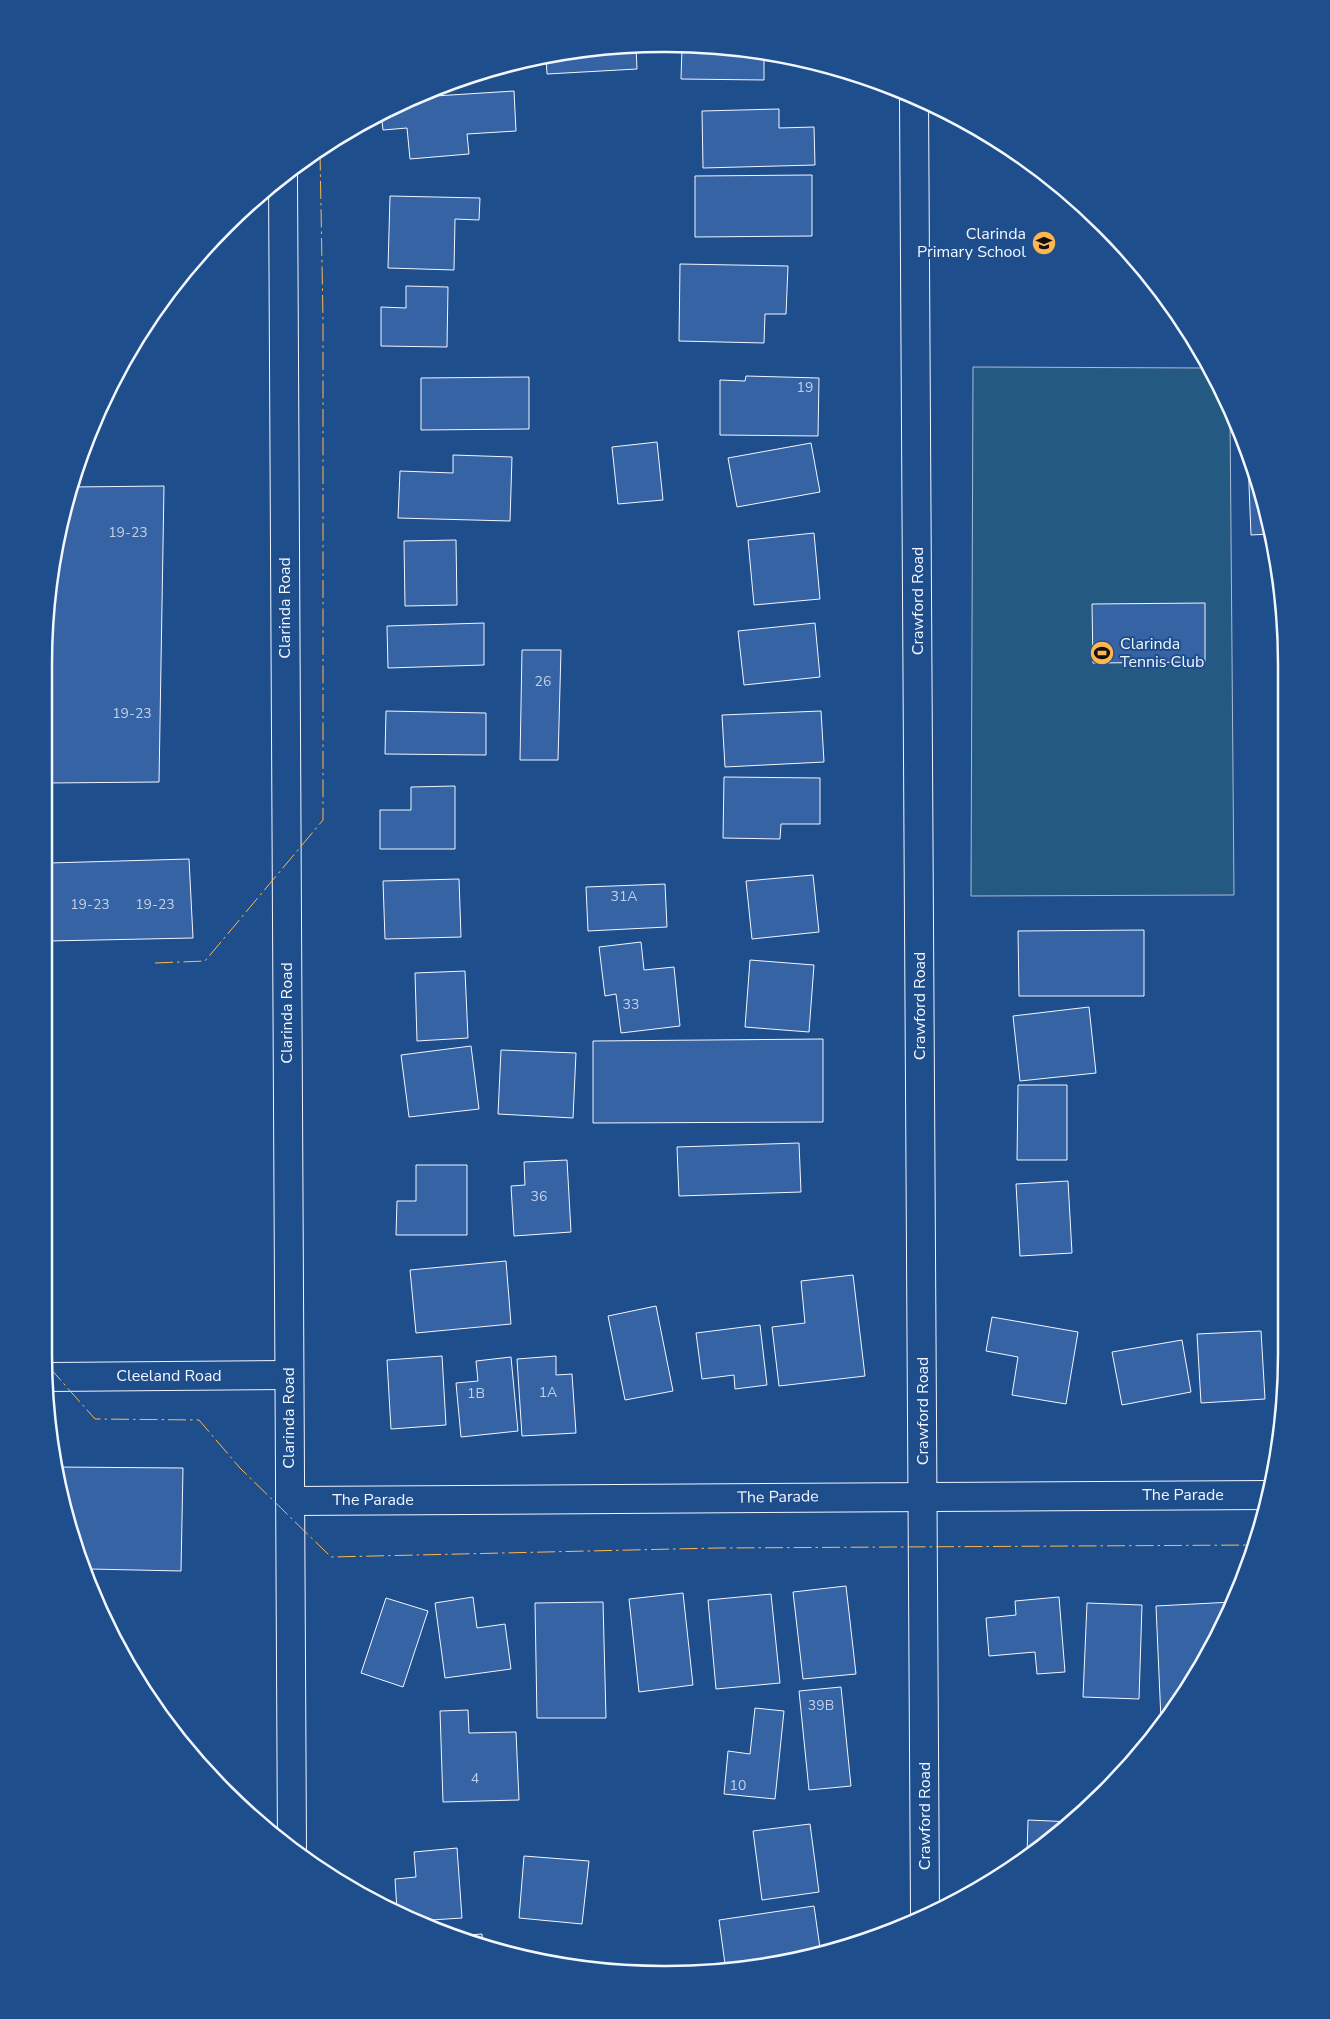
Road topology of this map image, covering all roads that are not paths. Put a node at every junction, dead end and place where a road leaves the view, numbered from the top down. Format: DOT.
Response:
graph roads {
  1 [pos="914,106"];
  2 [pos="283,186"];
  3 [pos="289,1374"];
  4 [pos="54,1377"];
  5 [pos="1261,1495"];
  6 [pos="924,1496"];
  7 [pos="290,1501"];
  8 [pos="292,1840"];
  9 [pos="925,1908"];
  1 -- 6 [label="street, Crawford Road"];
  2 -- 3 [label="street, Clarinda Road"];
  3 -- 4 [label="street, Cleeland Road"];
  3 -- 7 [label="street, Clarinda Road"];
  5 -- 6 [label="street, The Parade"];
  6 -- 7 [label="street, The Parade"];
  6 -- 9 [label="street, Crawford Road"];
  7 -- 8 [label="street, Clarinda Road"];
}
